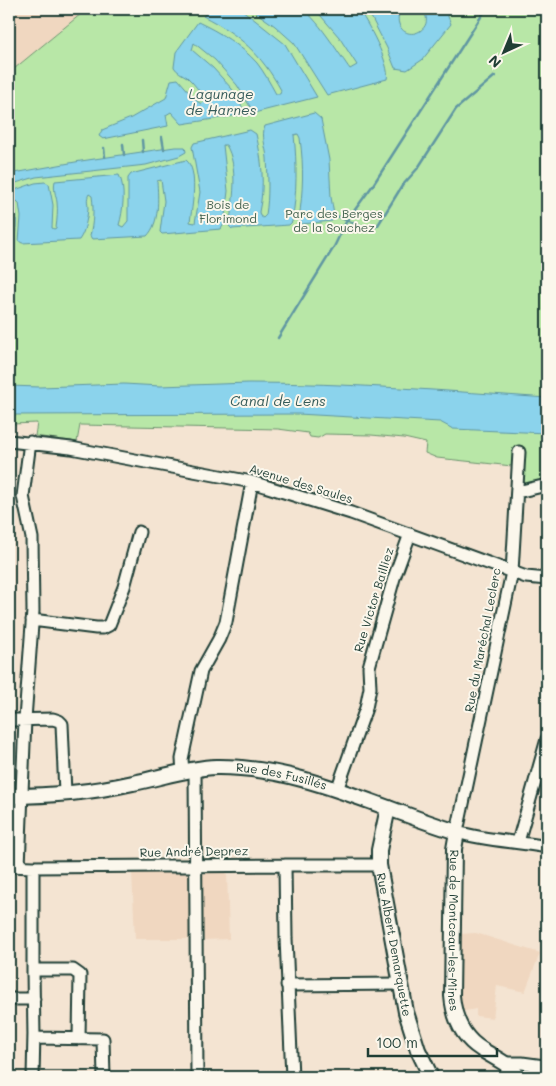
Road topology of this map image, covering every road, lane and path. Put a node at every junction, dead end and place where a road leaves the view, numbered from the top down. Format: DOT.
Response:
graph roads {
  1 [pos="9,441"];
  2 [pos="30,442"];
  3 [pos="520,452"];
  4 [pos="252,482"];
  5 [pos="547,485"];
  6 [pos="517,492"];
  7 [pos="139,532"];
  8 [pos="410,534"];
  9 [pos="512,572"];
  10 [pos="547,579"];
  11 [pos="32,620"];
  12 [pos="25,718"];
  13 [pos="9,720"];
  14 [pos="547,740"];
  15 [pos="189,770"];
  16 [pos="337,790"];
  17 [pos="65,793"];
  18 [pos="15,796"];
  19 [pos="388,808"];
  20 [pos="457,832"];
  21 [pos="518,842"];
  22 [pos="547,847"];
  23 [pos="285,864"];
  24 [pos="196,865"];
  25 [pos="380,865"];
  26 [pos="14,866"];
  27 [pos="33,867"];
  28 [pos="33,970"];
  29 [pos="401,984"];
  30 [pos="288,985"];
  31 [pos="9,999"];
  32 [pos="34,999"];
  33 [pos="34,1038"];
  34 [pos="79,1039"];
  35 [pos="505,1063"];
  36 [pos="529,1065"];
  37 [pos="546,1065"];
  38 [pos="33,1077"];
  39 [pos="104,1077"];
  40 [pos="197,1077"];
  41 [pos="292,1077"];
  42 [pos="431,1077"];
  43 [pos="518,1077"];
  44 [pos="529,1077"];
  1 -- 2 [label="street, Avenue des Saules"];
  2 -- 4 [label="street, Avenue des Saules"];
  2 -- 11 [label="street"];
  3 -- 6 [label="street, Rue du Maréchal Leclerc"];
  4 -- 8 [label="street, Avenue des Saules"];
  4 -- 15 [label="street"];
  5 -- 6 [label="street"];
  6 -- 9 [label="street, Rue du Maréchal Leclerc"];
  7 -- 11 [label="street"];
  8 -- 9 [label="street, Avenue des Saules"];
  8 -- 16 [label="street, Rue Victor Bailliez"];
  9 -- 10 [label="street, Avenue des Saules"];
  9 -- 20 [label="street, Rue du Maréchal Leclerc"];
  11 -- 12 [label="street"];
  12 -- 13 [label="street"];
  12 -- 17 [label="street"];
  12 -- 18 [label="street"];
  14 -- 21 [label="street"];
  15 -- 16 [label="main road, Rue des Fusillés"];
  15 -- 17 [label="main road, Rue des Fusillés"];
  15 -- 24 [label="street"];
  16 -- 19 [label="main road, Rue des Fusillés"];
  17 -- 18 [label="main road, Rue des Fusillés"];
  18 -- 26 [label="street"];
  19 -- 20 [label="main road, Rue des Fusillés"];
  19 -- 25 [label="main road, Rue Albert Demarquette"];
  20 -- 21 [label="street, Rue des Fusillés"];
  20 -- 35 [label="main road, Rue de Montceau-les-Mines"];
  21 -- 22 [label="street, Rue des Fusillés"];
  23 -- 24 [label="street, Rue André Deprez"];
  23 -- 25 [label="street, Rue André Deprez"];
  23 -- 30 [label="street"];
  24 -- 27 [label="street, Rue André Deprez"];
  24 -- 40 [label="street"];
  25 -- 29 [label="main road, Rue Albert Demarquette"];
  26 -- 27 [label="street, Rue André Deprez"];
  27 -- 28 [label="street"];
  28 -- 32 [label="street"];
  28 -- 33 [label="street"];
  28 -- 34 [label="street"];
  29 -- 30 [label="street"];
  29 -- 42 [label="main road, Rue Albert Demarquette"];
  30 -- 41 [label="street"];
  31 -- 32 [label="street"];
  32 -- 33 [label="street"];
  33 -- 34 [label="street"];
  33 -- 38 [label="street"];
  34 -- 39 [label="street"];
  35 -- 36 [label="street, Rue de Montceau-les-Mines"];
  35 -- 43 [label="main road, Rue de Montceau-les-Mines"];
  36 -- 37 [label="street, Rue de Montceau-les-Mines"];
  36 -- 43 [label="street, Rue de Montceau-les-Mines"];
  37 -- 44 [label="street, Rue de Montceau-les-Mines"];
}
